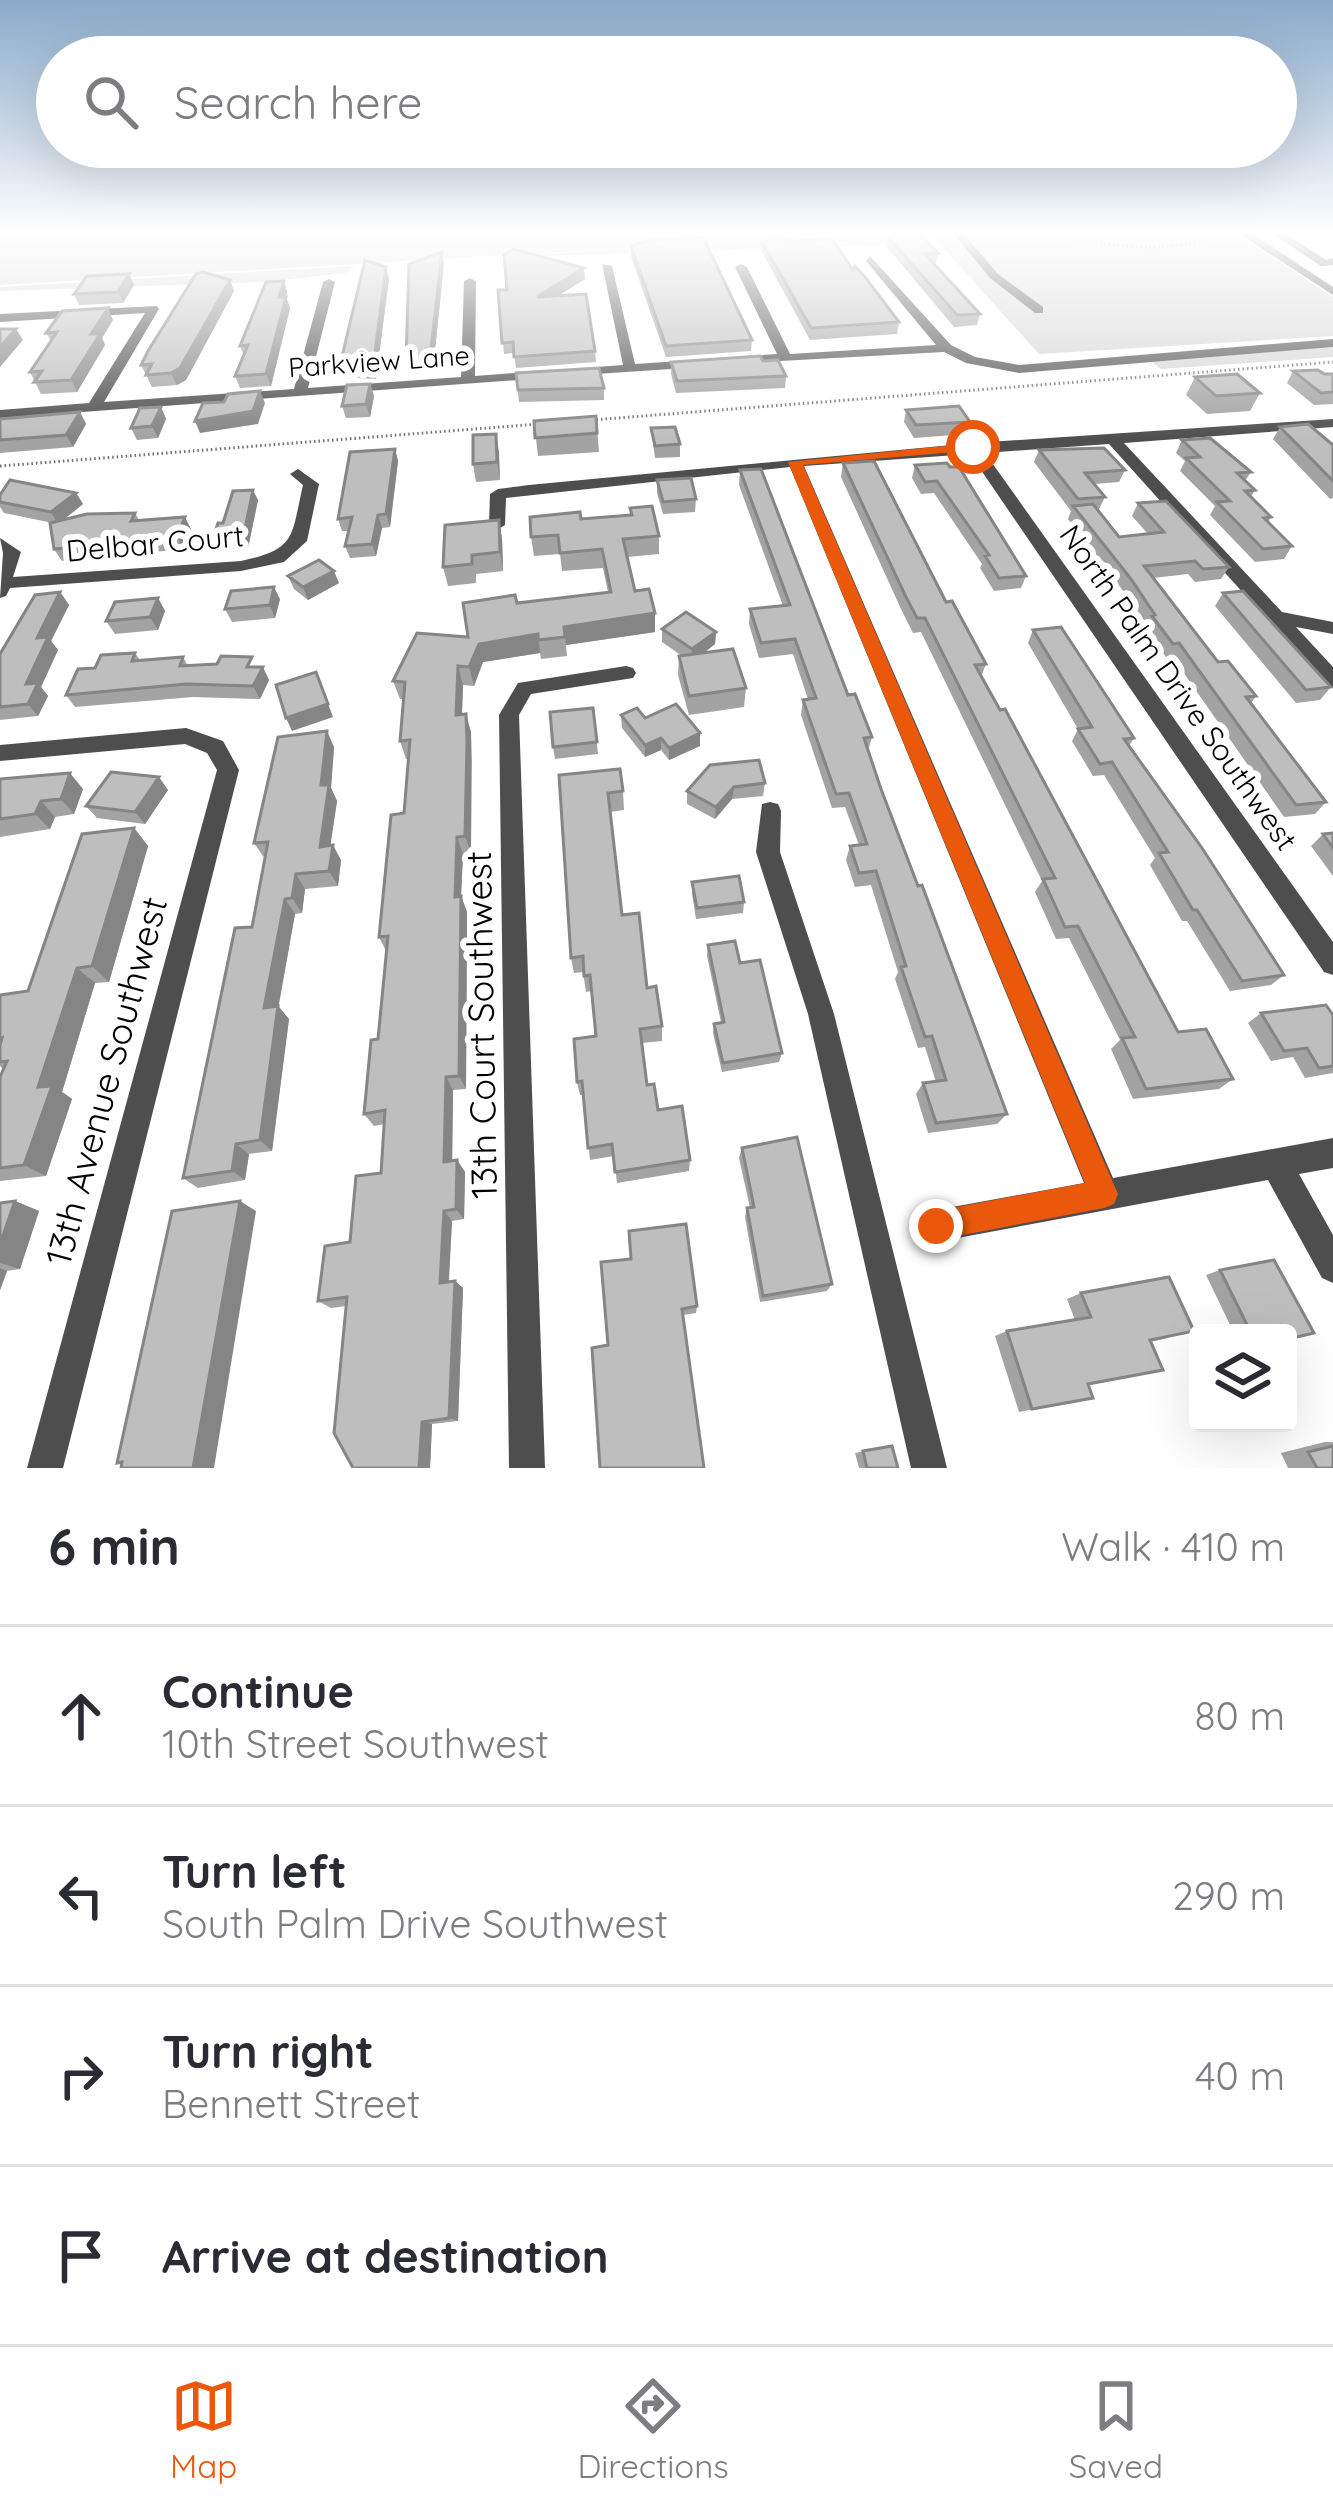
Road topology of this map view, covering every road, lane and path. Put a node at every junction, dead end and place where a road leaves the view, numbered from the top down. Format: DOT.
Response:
graph roads {
  1 [pos="324,302"];
  2 [pos="470,302"];
  3 [pos="614,302"];
  4 [pos="758,302"];
  5 [pos="906,302"];
  6 [pos="1027,302"];
  7 [pos="1039,310"];
  8 [pos="0,318"];
  9 [pos="1333,343"];
  10 [pos="946,348"];
  11 [pos="785,357"];
  12 [pos="1333,362"];
  13 [pos="630,369"];
  14 [pos="468,380"];
  15 [pos="300,392"];
  16 [pos="94,407"];
  17 [pos="0,414"];
  18 [pos="595,420"];
  19 [pos="547,423"];
  20 [pos="1333,423"];
  21 [pos="1312,425"];
  22 [pos="1112,437"];
  23 [pos="1333,442"];
  24 [pos="973,447"];
  25 [pos="795,462"];
  26 [pos="0,466"];
  27 [pos="298,474"];
  28 [pos="497,525"];
  29 [pos="6,548"];
  30 [pos="3,587"];
  31 [pos="1276,617"];
  32 [pos="1333,628"];
  33 [pos="626,673"];
  34 [pos="1333,680"];
  35 [pos="0,753"];
  36 [pos="770,811"];
  37 [pos="1333,963"];
  38 [pos="1333,1154"];
  39 [pos="1276,1164"];
  40 [pos="1104,1194"];
  41 [pos="936,1226"];
  42 [pos="1333,1267"];
  43 [pos="45,1468"];
  44 [pos="526,1468"];
  45 [pos="929,1468"];
  1 -- 15 [label="street"];
  2 -- 14 [label="street"];
  3 -- 13 [label="street"];
  4 -- 11 [label="street"];
  5 -- 10 [label="street"];
  6 -- 7 [label="street"];
  8 -- 16 [label="street"];
  9 -- 10 [label="street, Parkview Lane"];
  10 -- 11 [label="street, Parkview Lane"];
  11 -- 13 [label="street, Parkview Lane"];
  12 -- 18 [label="path"];
  13 -- 14 [label="street, Parkview Lane"];
  14 -- 15 [label="street, Parkview Lane"];
  15 -- 16 [label="street, Parkview Lane"];
  16 -- 17 [label="street, Parkview Lane"];
  19 -- 26 [label="path"];
  20 -- 21 [label="street"];
  21 -- 22 [label="street"];
  21 -- 23 [label="street"];
  22 -- 24 [label="street"];
  22 -- 31 [label="street"];
  24 -- 25 [label="street"];
  24 -- 37 [label="street, North Palm Drive Southwest"];
  25 -- 28 [label="street"];
  25 -- 40 [label="street"];
  27 -- 30 [label="street, Delbar Court"];
  29 -- 30 [label="street"];
  31 -- 32 [label="street"];
  31 -- 34 [label="street"];
  33 -- 44 [label="street, 13th Court Southwest"];
  35 -- 43 [label="street, 13th Avenue Southwest"];
  36 -- 45 [label="street"];
  38 -- 39 [label="street"];
  39 -- 40 [label="street"];
  39 -- 42 [label="street"];
  40 -- 41 [label="street"];
}
